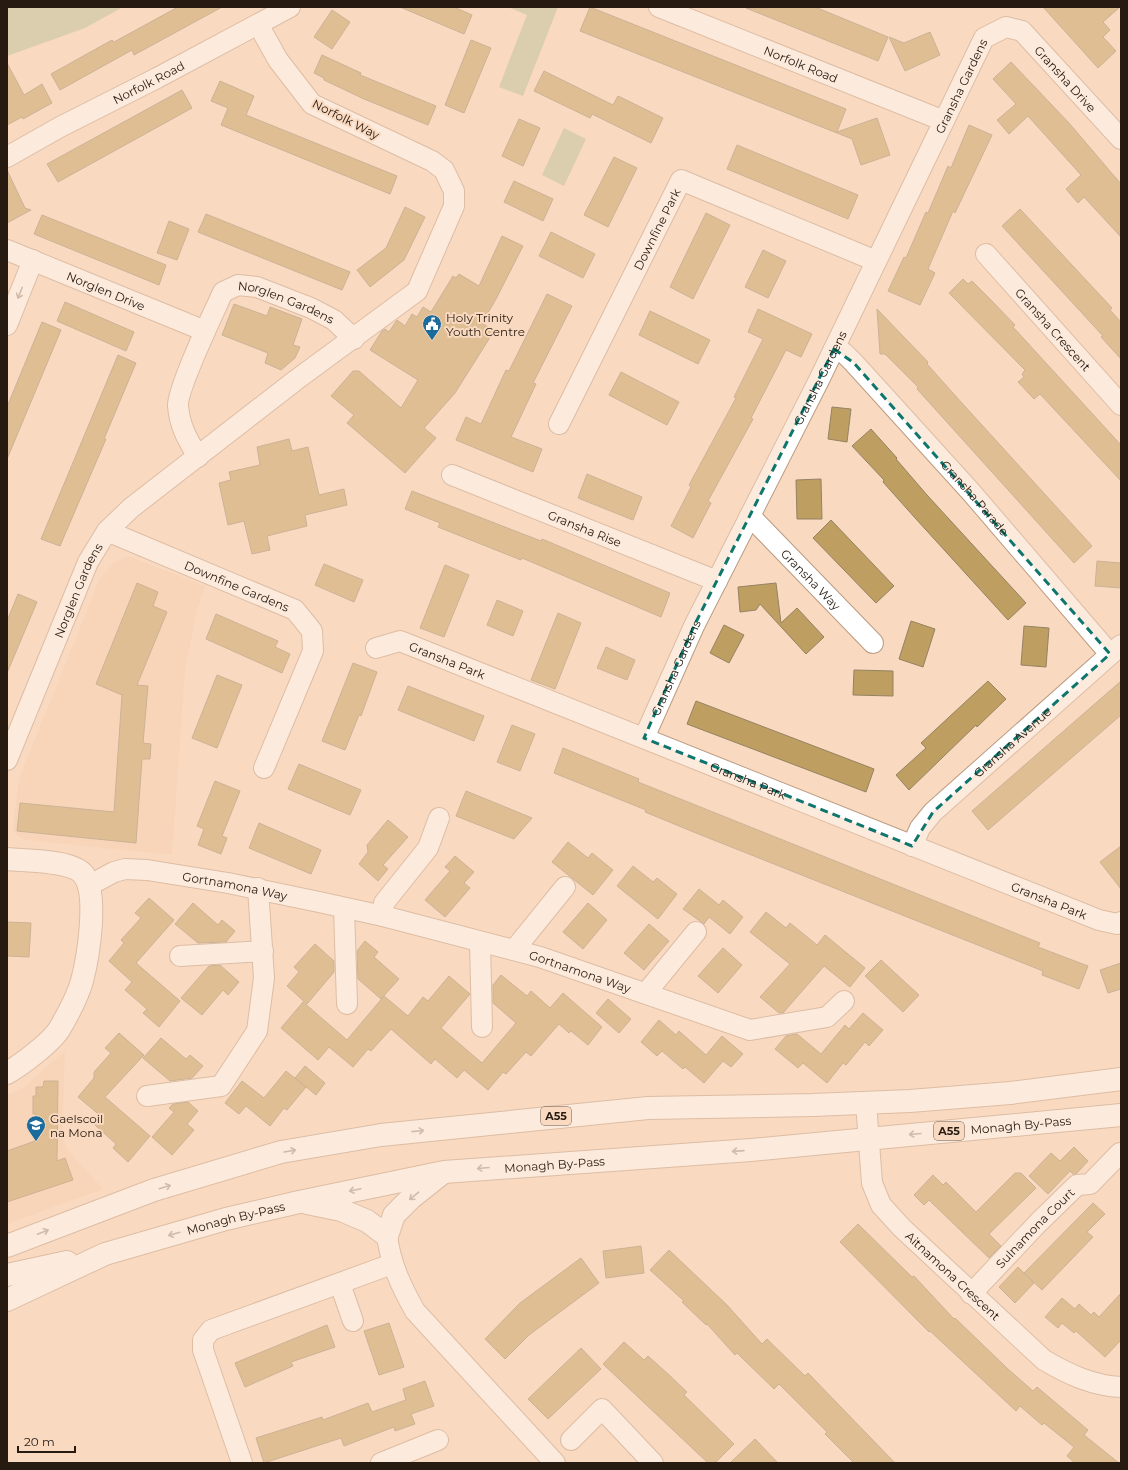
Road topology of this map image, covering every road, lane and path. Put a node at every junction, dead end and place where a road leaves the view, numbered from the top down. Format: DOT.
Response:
graph roads {
  1 [pos="290,7"];
  2 [pos="659,7"];
  3 [pos="258,24"];
  4 [pos="1006,27"];
  5 [pos="944,120"];
  6 [pos="1121,139"];
  7 [pos="7,157"];
  8 [pos="444,170"];
  9 [pos="7,250"];
  10 [pos="986,254"];
  11 [pos="33,260"];
  12 [pos="876,261"];
  13 [pos="7,325"];
  14 [pos="205,331"];
  15 [pos="354,339"];
  16 [pos="834,349"];
  17 [pos="1121,405"];
  18 [pos="559,424"];
  19 [pos="198,457"];
  20 [pos="452,475"];
  21 [pos="750,516"];
  22 [pos="107,531"];
  23 [pos="717,581"];
  24 [pos="873,643"];
  25 [pos="376,648"];
  26 [pos="1116,650"];
  27 [pos="644,738"];
  28 [pos="9,750"];
  29 [pos="264,768"];
  30 [pos="440,818"];
  31 [pos="912,846"];
  32 [pos="7,859"];
  33 [pos="90,886"];
  34 [pos="565,887"];
  35 [pos="258,888"];
  36 [pos="344,908"];
  37 [pos="383,916"];
  38 [pos="1121,922"];
  39 [pos="696,932"];
  40 [pos="480,942"];
  41 [pos="514,950"];
  42 [pos="263,951"];
  43 [pos="180,956"];
  44 [pos="646,993"];
  45 [pos="844,1001"];
  46 [pos="346,1004"];
  47 [pos="482,1027"];
  48 [pos="7,1074"];
  49 [pos="1121,1079"];
  50 [pos="147,1096"];
  51 [pos="866,1102"];
  52 [pos="1121,1115"];
  53 [pos="868,1138"];
  54 [pos="1120,1153"];
  55 [pos="444,1172"];
  56 [pos="299,1202"];
  57 [pos="387,1236"];
  58 [pos="7,1246"];
  59 [pos="105,1254"];
  60 [pos="392,1264"];
  61 [pos="7,1275"];
  62 [pos="340,1284"];
  63 [pos="971,1294"];
  64 [pos="7,1300"];
  65 [pos="352,1321"];
  66 [pos="1121,1386"];
  67 [pos="438,1440"];
  68 [pos="571,1440"];
  69 [pos="242,1463"];
  70 [pos="381,1463"];
  71 [pos="555,1463"];
  72 [pos="653,1463"];
  1 -- 3 [label="street, Norfolk Road"];
  2 -- 5 [label="street, Norfolk Road"];
  3 -- 7 [label="street, Norfolk Road"];
  3 -- 8 [label="street, Norfolk Way"];
  4 -- 5 [label="street, Gransha Gardens"];
  4 -- 6 [label="street, Gransha Drive"];
  5 -- 12 [label="street, Gransha Gardens"];
  8 -- 15 [label="street, Norglen Gardens"];
  9 -- 11 [label="street, Norglen Drive"];
  10 -- 17 [label="street, Gransha Crescent"];
  11 -- 13 [label="street, one-way"];
  11 -- 14 [label="street, Norglen Drive"];
  12 -- 16 [label="street, Gransha Gardens"];
  12 -- 18 [label="street, Downfine Park"];
  14 -- 15 [label="street, Norglen Gardens"];
  14 -- 19 [label="street, Norglen Gardens"];
  15 -- 19 [label="street, Norglen Gardens"];
  16 -- 21 [label="street, Gransha Gardens"];
  16 -- 26 [label="street, Gransha Parade"];
  19 -- 22 [label="street, Norglen Gardens"];
  20 -- 23 [label="street, Gransha Rise"];
  21 -- 23 [label="street, Gransha Gardens"];
  21 -- 24 [label="street, Gransha Way"];
  22 -- 28 [label="street, Norglen Gardens"];
  22 -- 29 [label="street, Downfine Gardens"];
  23 -- 27 [label="street, Gransha Gardens"];
  25 -- 27 [label="street, Gransha Park"];
  26 -- 31 [label="street, Gransha Avenue"];
  27 -- 31 [label="street, Gransha Park"];
  30 -- 37 [label="street"];
  31 -- 38 [label="street, Gransha Park"];
  32 -- 33 [label="main road"];
  33 -- 35 [label="street, Gortnamona Way"];
  33 -- 48 [label="main road"];
  34 -- 41 [label="street, Gortnamona Way"];
  35 -- 36 [label="street, Gortnamona Way"];
  35 -- 42 [label="street"];
  36 -- 37 [label="street, Gortnamona Way"];
  36 -- 46 [label="street"];
  37 -- 40 [label="street, Gortnamona Way"];
  39 -- 44 [label="street, Gortnamona Way"];
  40 -- 41 [label="street, Gortnamona Way"];
  40 -- 47 [label="street"];
  41 -- 44 [label="street, Gortnamona Way"];
  42 -- 43 [label="street"];
  42 -- 50 [label="street"];
  44 -- 45 [label="street, Gortnamona Way"];
  49 -- 51 [label="main road, A55"];
  51 -- 53 [label="street, Aitnamona Crescent"];
  58 -- 51 [label="main road, A55, one-way"];
  52 -- 53 [label="main road, Monagh By-Pass / A55, one-way"];
  53 -- 55 [label="main road, Monagh By-Pass / A55, one-way"];
  53 -- 63 [label="street, Aitnamona Crescent"];
  54 -- 63 [label="street, Sulnamona Court"];
  55 -- 56 [label="main road, Monagh By-Pass / A55, one-way"];
  55 -- 57 [label="main road, one-way"];
  56 -- 57 [label="main road"];
  56 -- 59 [label="main road, Monagh By-Pass / A55, one-way"];
  57 -- 60 [label="street"];
  59 -- 61 [label="main road"];
  59 -- 64 [label="main road, Monagh By-Pass / A55"];
  60 -- 62 [label="street"];
  60 -- 71 [label="street"];
  62 -- 65 [label="street"];
  62 -- 69 [label="street"];
  63 -- 66 [label="street, Aitnamona Crescent"];
  67 -- 70 [label="street"];
  68 -- 72 [label="street"];
}
